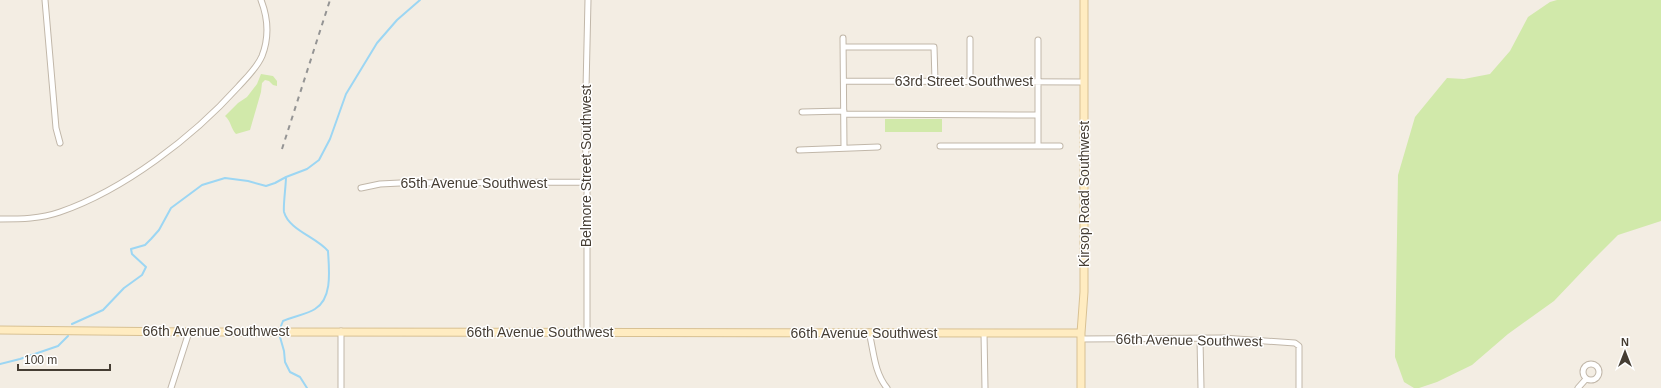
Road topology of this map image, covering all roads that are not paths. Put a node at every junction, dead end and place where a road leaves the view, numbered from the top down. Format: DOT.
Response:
graph roads {
  1 [pos="45,0"];
  2 [pos="261,0"];
  3 [pos="588,0"];
  4 [pos="1084,0"];
  5 [pos="844,38"];
  6 [pos="970,39"];
  7 [pos="1038,40"];
  8 [pos="844,47"];
  9 [pos="844,81"];
  10 [pos="935,81"];
  11 [pos="970,81"];
  12 [pos="1038,81"];
  13 [pos="1084,82"];
  14 [pos="802,112"];
  15 [pos="844,113"];
  16 [pos="1038,115"];
  17 [pos="60,143"];
  18 [pos="940,146"];
  19 [pos="1038,146"];
  20 [pos="1060,146"];
  21 [pos="878,147"];
  22 [pos="844,148"];
  23 [pos="799,150"];
  24 [pos="587,182"];
  25 [pos="362,188"];
  26 [pos="0,219"];
  27 [pos="0,330"];
  28 [pos="342,331"];
  29 [pos="189,332"];
  30 [pos="587,332"];
  31 [pos="869,332"];
  32 [pos="984,333"];
  33 [pos="1081,336"];
  34 [pos="1200,339"];
  35 [pos="1586,379"];
  36 [pos="171,388"];
  37 [pos="341,388"];
  38 [pos="887,388"];
  39 [pos="984,388"];
  40 [pos="1081,388"];
  41 [pos="1201,388"];
  42 [pos="1299,388"];
  43 [pos="1578,388"];
  1 -- 17 [label="street"];
  2 -- 26 [label="street"];
  3 -- 24 [label="street, Belmore Street Southwest"];
  4 -- 13 [label="street, Kirsop Road Southwest"];
  5 -- 8 [label="street"];
  6 -- 11 [label="street"];
  7 -- 12 [label="street"];
  8 -- 9 [label="street"];
  8 -- 10 [label="street"];
  9 -- 10 [label="street, 63rd Street Southwest"];
  9 -- 15 [label="street"];
  10 -- 11 [label="street, 63rd Street Southwest"];
  11 -- 12 [label="street, 63rd Street Southwest"];
  12 -- 13 [label="street, 63rd Street Southwest"];
  12 -- 16 [label="street"];
  13 -- 33 [label="street, Kirsop Road Southwest"];
  14 -- 15 [label="street"];
  15 -- 16 [label="street"];
  15 -- 22 [label="street"];
  16 -- 19 [label="street"];
  18 -- 19 [label="street"];
  19 -- 20 [label="street"];
  21 -- 22 [label="street"];
  22 -- 23 [label="street"];
  24 -- 25 [label="street, 65th Avenue Southwest"];
  24 -- 30 [label="street, Belmore Street Southwest"];
  27 -- 29 [label="street, 66th Avenue Southwest"];
  28 -- 29 [label="street, 66th Avenue Southwest"];
  28 -- 30 [label="street, 66th Avenue Southwest"];
  28 -- 37 [label="street"];
  29 -- 36 [label="street"];
  30 -- 31 [label="street, 66th Avenue Southwest"];
  31 -- 32 [label="street, 66th Avenue Southwest"];
  31 -- 38 [label="street"];
  32 -- 33 [label="street, 66th Avenue Southwest"];
  32 -- 39 [label="street"];
  33 -- 34 [label="street, 66th Avenue Southwest"];
  33 -- 40 [label="street, Kirsop Road Southwest"];
  34 -- 41 [label="street"];
  34 -- 42 [label="street, 66th Avenue Southwest"];
  35 -- 43 [label="street"];
}
